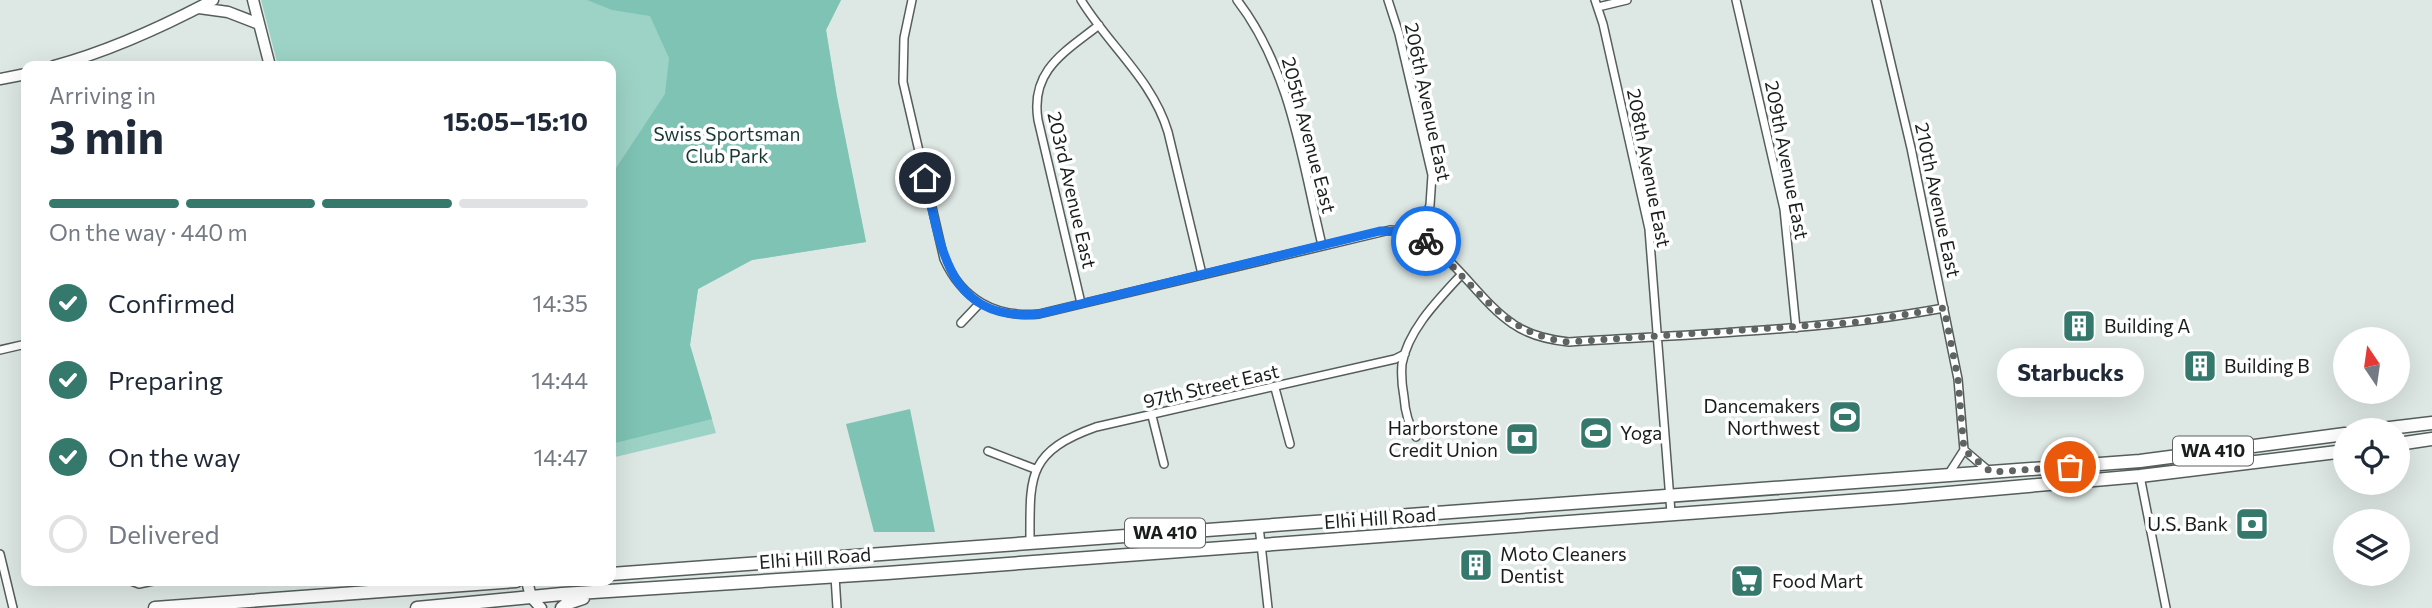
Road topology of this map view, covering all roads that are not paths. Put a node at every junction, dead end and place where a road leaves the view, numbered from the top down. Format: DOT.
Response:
graph roads {
  1 [pos="213,0"];
  2 [pos="253,0"];
  3 [pos="912,0"];
  4 [pos="1081,0"];
  5 [pos="1237,0"];
  6 [pos="1388,0"];
  7 [pos="1627,0"];
  8 [pos="1737,0"];
  9 [pos="1876,0"];
  10 [pos="1597,3"];
  11 [pos="199,8"];
  12 [pos="259,24"];
  13 [pos="1099,25"];
  14 [pos="69,61"];
  15 [pos="269,61"];
  16 [pos="21,75"];
  17 [pos="0,79"];
  18 [pos="1419,236"];
  19 [pos="1322,245"];
  20 [pos="1202,274"];
  21 [pos="1461,275"];
  22 [pos="980,303"];
  23 [pos="1082,303"];
  24 [pos="1944,308"];
  25 [pos="961,323"];
  26 [pos="1796,328"];
  27 [pos="1658,337"];
  28 [pos="21,345"];
  29 [pos="0,351"];
  30 [pos="1405,354"];
  31 [pos="1275,388"];
  32 [pos="1152,416"];
  33 [pos="2432,423"];
  34 [pos="2410,426"];
  35 [pos="2333,436"];
  36 [pos="1416,437"];
  37 [pos="2432,439"];
  38 [pos="2410,442"];
  39 [pos="1290,444"];
  40 [pos="1964,450"];
  41 [pos="988,451"];
  42 [pos="2333,452"];
  43 [pos="1164,464"];
  44 [pos="1035,469"];
  45 [pos="1991,472"];
  46 [pos="1948,475"];
  47 [pos="2140,476"];
  48 [pos="1670,495"];
  49 [pos="1671,513"];
  50 [pos="1259,526"];
  51 [pos="1030,543"];
  52 [pos="1261,545"];
  53 [pos="0,554"];
  54 [pos="616,574"];
  55 [pos="835,576"];
  56 [pos="449,586"];
  57 [pos="631,590"];
  58 [pos="528,602"];
  59 [pos="443,607"];
  60 [pos="13,608"];
  61 [pos="155,608"];
  62 [pos="417,608"];
  63 [pos="476,608"];
  64 [pos="489,608"];
  65 [pos="541,608"];
  66 [pos="562,608"];
  67 [pos="837,608"];
  68 [pos="1268,608"];
  69 [pos="2166,608"];
  1 -- 11 [label="street"];
  2 -- 12 [label="street"];
  3 -- 22 [label="street"];
  4 -- 13 [label="street"];
  5 -- 19 [label="street, 205th Avenue East"];
  6 -- 18 [label="street, 206th Avenue East"];
  7 -- 10 [label="street"];
  8 -- 26 [label="street, 209th Avenue East"];
  9 -- 24 [label="street, 210th Avenue East"];
  10 -- 27 [label="street, 208th Avenue East"];
  11 -- 12 [label="street"];
  11 -- 14 [label="street"];
  12 -- 15 [label="street"];
  13 -- 20 [label="street"];
  13 -- 23 [label="street, 203rd Avenue East"];
  16 -- 17 [label="street"];
  18 -- 19 [label="street"];
  18 -- 21 [label="street"];
  19 -- 20 [label="street"];
  20 -- 23 [label="street"];
  21 -- 27 [label="street"];
  21 -- 30 [label="street"];
  22 -- 23 [label="street"];
  22 -- 25 [label="street"];
  24 -- 26 [label="street"];
  24 -- 40 [label="street, 210th Avenue East"];
  26 -- 27 [label="street"];
  27 -- 48 [label="street, 208th Avenue East"];
  28 -- 29 [label="street"];
  30 -- 31 [label="street, 97th Street East"];
  30 -- 36 [label="street"];
  31 -- 32 [label="street, 97th Street East"];
  31 -- 39 [label="street"];
  32 -- 43 [label="street"];
  32 -- 44 [label="street, 97th Street East"];
  33 -- 34 [label="main road"];
  35 -- 45 [label="main road, Elhi Hill Road / WA 410"];
  37 -- 38 [label="main road"];
  40 -- 45 [label="street"];
  40 -- 46 [label="street"];
  41 -- 44 [label="street"];
  42 -- 47 [label="main road, Elhi Hill Road / WA 410"];
  44 -- 51 [label="street"];
  45 -- 46 [label="main road, Elhi Hill Road / WA 410"];
  46 -- 48 [label="main road, Elhi Hill Road / WA 410"];
  47 -- 49 [label="main road, Elhi Hill Road / WA 410"];
  47 -- 69 [label="street"];
  48 -- 49 [label="street, 208th Avenue East"];
  48 -- 50 [label="main road, Elhi Hill Road / WA 410"];
  49 -- 52 [label="main road, Elhi Hill Road / WA 410"];
  50 -- 51 [label="main road, Elhi Hill Road / WA 410"];
  50 -- 52 [label="street"];
  51 -- 54 [label="main road, Elhi Hill Road / WA 410"];
  52 -- 55 [label="main road, Elhi Hill Road / WA 410"];
  52 -- 68 [label="street"];
  53 -- 60 [label="street"];
  55 -- 57 [label="main road, Elhi Hill Road / WA 410"];
  55 -- 67 [label="street"];
  56 -- 61 [label="main road"];
  57 -- 58 [label="main road, Elhi Hill Road / WA 410"];
  57 -- 66 [label="main road"];
  58 -- 59 [label="main road, Elhi Hill Road / WA 410"];
  58 -- 65 [label="street"];
  59 -- 62 [label="main road, Elhi Hill Road / WA 410"];
  63 -- 64 [label="main road"];
}
